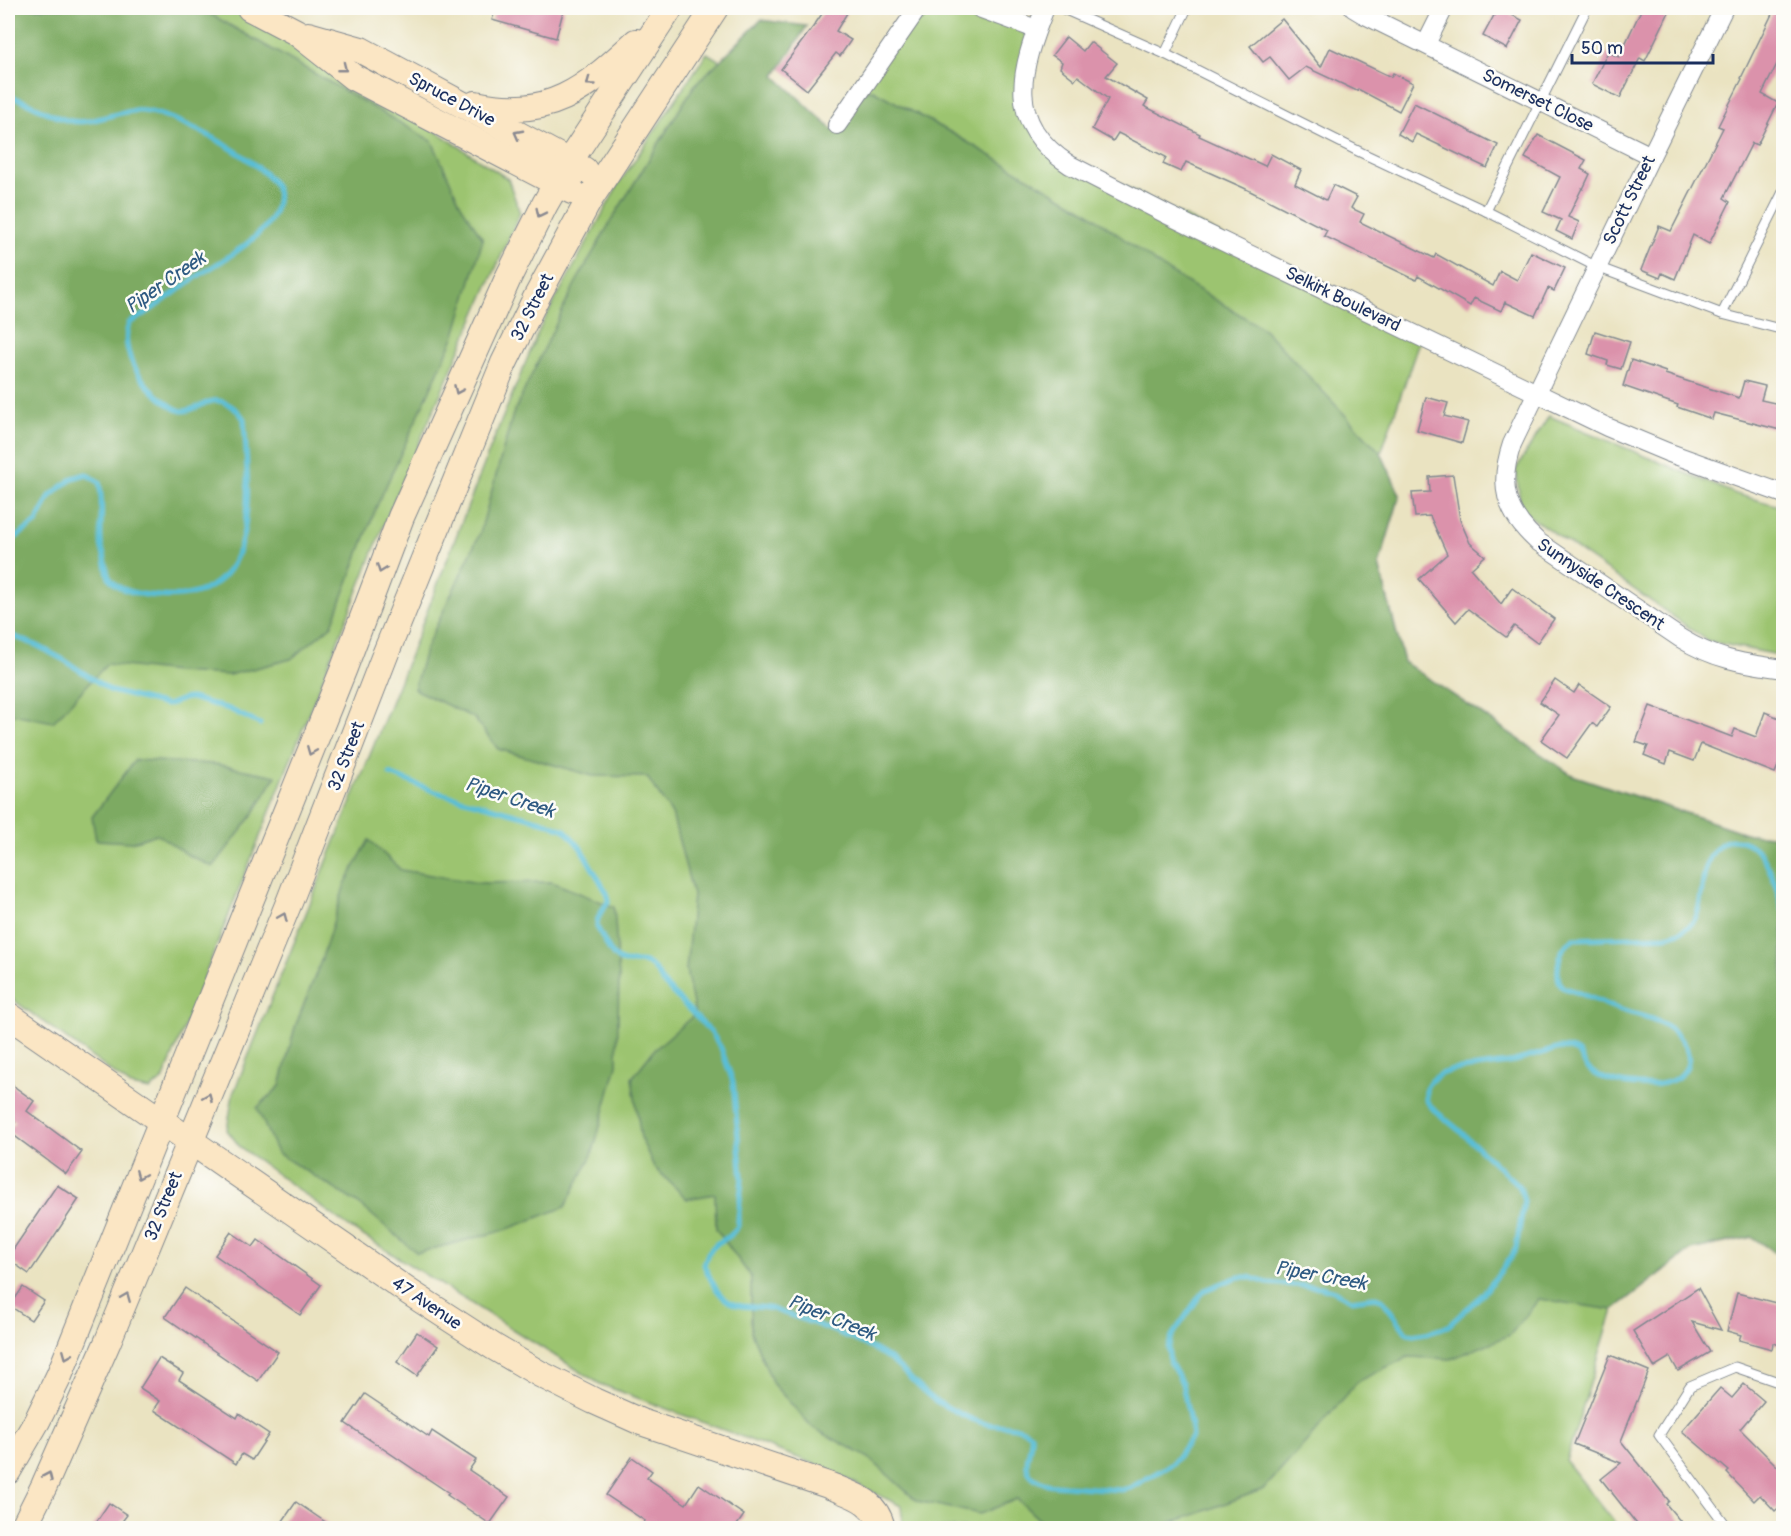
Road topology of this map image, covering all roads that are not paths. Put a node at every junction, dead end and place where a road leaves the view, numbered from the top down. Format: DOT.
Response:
graph roads {
  1 [pos="250,8"];
  2 [pos="715,8"];
  3 [pos="918,8"];
  4 [pos="979,8"];
  5 [pos="1045,8"];
  6 [pos="1060,8"];
  7 [pos="1187,8"];
  8 [pos="1353,8"];
  9 [pos="1444,8"];
  10 [pos="1587,8"];
  11 [pos="1724,8"];
  12 [pos="668,11"];
  13 [pos="1036,29"];
  14 [pos="296,32"];
  15 [pos="1426,44"];
  16 [pos="1165,54"];
  17 [pos="451,99"];
  18 [pos="1540,102"];
  19 [pos="837,125"];
  20 [pos="1651,156"];
  21 [pos="563,172"];
  22 [pos="595,190"];
  23 [pos="1784,190"];
  24 [pos="1486,211"];
  25 [pos="1597,267"];
  26 [pos="1722,314"];
  27 [pos="1784,330"];
  28 [pos="1536,393"];
  29 [pos="1784,494"];
  30 [pos="1784,669"];
  31 [pos="8,1015"];
  32 [pos="162,1120"];
  33 [pos="190,1140"];
  34 [pos="1784,1384"];
  35 [pos="8,1471"];
  36 [pos="881,1524"];
  37 [pos="23,1528"];
  38 [pos="1728,1528"];
  1 -- 14 [label="main road, Spruce Drive"];
  2 -- 22 [label="main road, 32 Street"];
  3 -- 19 [label="street"];
  4 -- 13 [label="street"];
  5 -- 13 [label="street, Selkirk Boulevard"];
  6 -- 16 [label="lane"];
  7 -- 16 [label="lane"];
  8 -- 15 [label="street, Somerset Close"];
  9 -- 15 [label="street"];
  10 -- 18 [label="lane"];
  11 -- 20 [label="street, Scott Street"];
  12 -- 17 [label="main road, one-way"];
  12 -- 21 [label="main road, 32 Street"];
  13 -- 28 [label="street, Selkirk Boulevard"];
  14 -- 17 [label="main road, Spruce Drive"];
  14 -- 21 [label="main road, Spruce Drive, one-way"];
  15 -- 18 [label="street, Somerset Close"];
  16 -- 24 [label="lane"];
  21 -- 17 [label="main road, Spruce Drive, one-way"];
  18 -- 20 [label="street, Somerset Close"];
  18 -- 24 [label="lane"];
  20 -- 25 [label="street, Scott Street"];
  21 -- 22 [label="main road, Spruce Drive"];
  21 -- 32 [label="main road, 32 Street, one-way"];
  33 -- 22 [label="main road, 32 Street, one-way"];
  23 -- 26 [label="lane"];
  24 -- 25 [label="lane"];
  25 -- 26 [label="lane"];
  25 -- 28 [label="street, Scott Street"];
  26 -- 27 [label="lane"];
  28 -- 29 [label="street, Selkirk Boulevard"];
  28 -- 30 [label="street, Sunnyside Crescent"];
  31 -- 32 [label="main road, 47 Avenue"];
  32 -- 33 [label="main road, 47 Avenue"];
  32 -- 35 [label="main road, 32 Street, one-way"];
  33 -- 36 [label="main road, 47 Avenue"];
  37 -- 33 [label="main road, 32 Street, one-way"];
  34 -- 38 [label="lane"];
}
